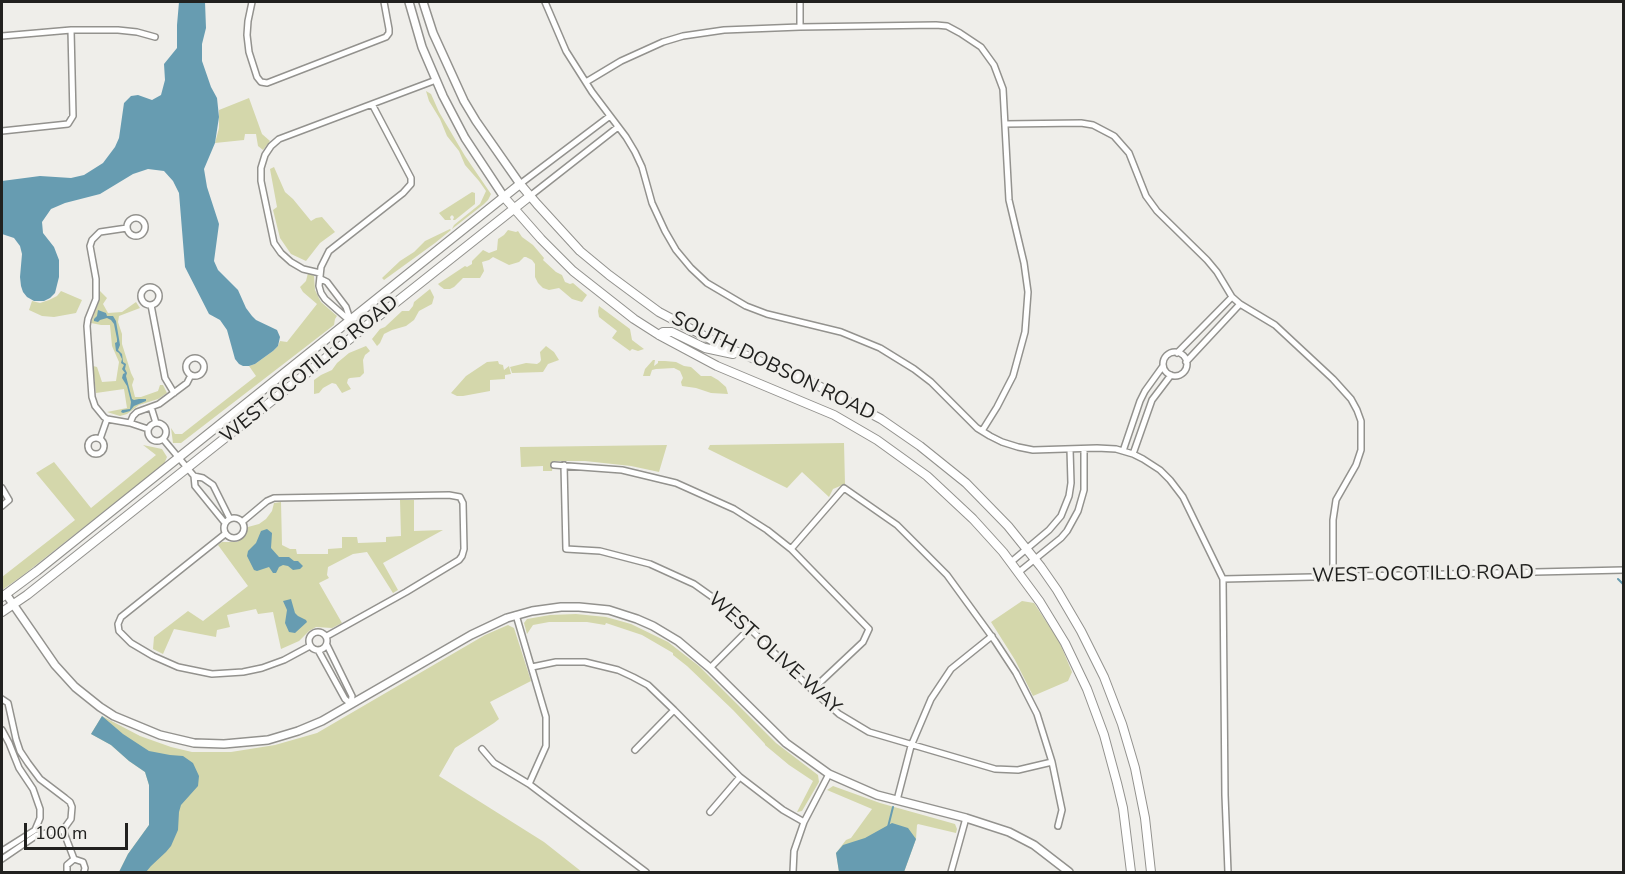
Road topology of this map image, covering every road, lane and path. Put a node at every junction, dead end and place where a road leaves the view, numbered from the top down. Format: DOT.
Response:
graph roads {
  1 [pos="252,2"];
  2 [pos="384,2"];
  3 [pos="409,2"];
  4 [pos="423,2"];
  5 [pos="545,2"];
  6 [pos="800,2"];
  7 [pos="800,27"];
  8 [pos="71,30"];
  9 [pos="2,36"];
  10 [pos="155,37"];
  11 [pos="436,80"];
  12 [pos="586,82"];
  13 [pos="372,104"];
  14 [pos="610,116"];
  15 [pos="1005,124"];
  16 [pos="618,127"];
  17 [pos="2,131"];
  18 [pos="520,184"];
  19 [pos="530,196"];
  20 [pos="504,197"];
  21 [pos="514,208"];
  22 [pos="127,228"];
  23 [pos="320,276"];
  24 [pos="334,291"];
  25 [pos="1232,297"];
  26 [pos="325,299"];
  27 [pos="1240,304"];
  28 [pos="151,305"];
  29 [pos="350,321"];
  30 [pos="358,332"];
  31 [pos="659,335"];
  32 [pos="1177,353"];
  33 [pos="746,356"];
  34 [pos="1186,362"];
  35 [pos="1163,366"];
  36 [pos="191,375"];
  37 [pos="1171,375"];
  38 [pos="174,393"];
  39 [pos="151,407"];
  40 [pos="107,419"];
  41 [pos="130,423"];
  42 [pos="156,423"];
  43 [pos="148,429"];
  44 [pos="982,431"];
  45 [pos="100,439"];
  46 [pos="163,439"];
  47 [pos="1070,449"];
  48 [pos="1084,449"];
  49 [pos="1123,451"];
  50 [pos="1133,454"];
  51 [pos="179,458"];
  52 [pos="555,465"];
  53 [pos="564,465"];
  54 [pos="187,468"];
  55 [pos="194,476"];
  56 [pos="2,488"];
  57 [pos="2,506"];
  58 [pos="230,519"];
  59 [pos="242,522"];
  60 [pos="225,524"];
  61 [pos="225,534"];
  62 [pos="791,549"];
  63 [pos="1026,549"];
  64 [pos="1035,560"];
  65 [pos="1011,561"];
  66 [pos="1623,570"];
  67 [pos="1019,572"];
  68 [pos="1333,577"];
  69 [pos="1223,579"];
  70 [pos="4,595"];
  71 [pos="13,605"];
  72 [pos="2,612"];
  73 [pos="516,615"];
  74 [pos="749,629"];
  75 [pos="327,636"];
  76 [pos="992,636"];
  77 [pos="327,645"];
  78 [pos="310,646"];
  79 [pos="318,650"];
  80 [pos="532,667"];
  81 [pos="710,668"];
  82 [pos="812,690"];
  83 [pos="2,699"];
  84 [pos="351,704"];
  85 [pos="675,710"];
  86 [pos="2,730"];
  87 [pos="911,746"];
  88 [pos="482,749"];
  89 [pos="635,750"];
  90 [pos="1052,762"];
  91 [pos="830,774"];
  92 [pos="740,777"];
  93 [pos="530,784"];
  94 [pos="897,800"];
  95 [pos="710,812"];
  96 [pos="966,818"];
  97 [pos="804,822"];
  98 [pos="1058,825"];
  99 [pos="63,830"];
  100 [pos="2,851"];
  101 [pos="2,859"];
  102 [pos="74,859"];
  103 [pos="67,873"];
  104 [pos="84,873"];
  105 [pos="646,873"];
  106 [pos="793,873"];
  107 [pos="951,873"];
  108 [pos="1069,873"];
  109 [pos="1131,873"];
  110 [pos="1151,873"];
  111 [pos="1228,873"];
  1 -- 2 [label="street"];
  3 -- 11 [label="street, SOUTH DOBSON ROAD"];
  4 -- 18 [label="street, SOUTH DOBSON ROAD"];
  5 -- 12 [label="street"];
  6 -- 7 [label="street"];
  7 -- 12 [label="street"];
  7 -- 15 [label="street"];
  8 -- 9 [label="street"];
  8 -- 10 [label="street"];
  8 -- 17 [label="street"];
  11 -- 13 [label="street"];
  11 -- 20 [label="street, SOUTH DOBSON ROAD"];
  12 -- 14 [label="street"];
  13 -- 23 [label="street"];
  13 -- 23 [label="street"];
  14 -- 16 [label="street"];
  14 -- 18 [label="street, WEST OCOTILLO ROAD"];
  15 -- 25 [label="street"];
  15 -- 44 [label="street"];
  16 -- 19 [label="street, WEST OCOTILLO ROAD"];
  16 -- 44 [label="street"];
  18 -- 19 [label="main road, SOUTH DOBSON ROAD"];
  18 -- 20 [label="main road, WEST OCOTILLO ROAD"];
  19 -- 21 [label="main road, WEST OCOTILLO ROAD"];
  19 -- 33 [label="main road, SOUTH DOBSON ROAD"];
  20 -- 21 [label="main road, SOUTH DOBSON ROAD"];
  20 -- 29 [label="main road, WEST OCOTILLO ROAD"];
  21 -- 30 [label="main road, WEST OCOTILLO ROAD"];
  21 -- 31 [label="main road, SOUTH DOBSON ROAD"];
  22 -- 40 [label="street"];
  23 -- 24 [label="street"];
  23 -- 26 [label="street"];
  24 -- 26 [label="street"];
  24 -- 29 [label="street"];
  25 -- 27 [label="street"];
  25 -- 32 [label="street"];
  26 -- 29 [label="street"];
  27 -- 34 [label="street"];
  27 -- 68 [label="street"];
  28 -- 38 [label="street"];
  29 -- 30 [label="street"];
  29 -- 51 [label="main road, WEST OCOTILLO ROAD"];
  30 -- 54 [label="main road, WEST OCOTILLO ROAD"];
  31 -- 33 [label="main road"];
  31 -- 65 [label="main road, SOUTH DOBSON ROAD"];
  32 -- 34 [label="street"];
  32 -- 35 [label="street"];
  33 -- 63 [label="main road, SOUTH DOBSON ROAD"];
  34 -- 37 [label="street"];
  35 -- 37 [label="street"];
  35 -- 49 [label="street"];
  36 -- 38 [label="street"];
  37 -- 50 [label="street"];
  38 -- 39 [label="street"];
  39 -- 41 [label="street"];
  39 -- 42 [label="street"];
  40 -- 41 [label="street"];
  40 -- 45 [label="street"];
  41 -- 43 [label="street"];
  42 -- 43 [label="street"];
  42 -- 46 [label="street"];
  43 -- 46 [label="street"];
  44 -- 47 [label="street"];
  46 -- 51 [label="street"];
  47 -- 48 [label="street"];
  47 -- 63 [label="street"];
  48 -- 49 [label="street"];
  48 -- 64 [label="street"];
  49 -- 50 [label="street"];
  50 -- 69 [label="street"];
  51 -- 54 [label="street"];
  51 -- 70 [label="main road, WEST OCOTILLO ROAD"];
  52 -- 53 [label="street"];
  53 -- 62 [label="street"];
  53 -- 74 [label="street, WEST OLIVE WAY"];
  54 -- 55 [label="street"];
  54 -- 71 [label="main road, WEST OCOTILLO ROAD"];
  55 -- 58 [label="street"];
  55 -- 60 [label="street"];
  56 -- 57 [label="street"];
  58 -- 59 [label="street"];
  58 -- 60 [label="street"];
  59 -- 61 [label="street"];
  59 -- 75 [label="street"];
  60 -- 61 [label="street"];
  61 -- 78 [label="street"];
  62 -- 76 [label="street"];
  62 -- 82 [label="street"];
  63 -- 64 [label="main road, SOUTH DOBSON ROAD"];
  63 -- 65 [label="street"];
  64 -- 67 [label="street"];
  64 -- 110 [label="main road, SOUTH DOBSON ROAD"];
  65 -- 67 [label="main road, SOUTH DOBSON ROAD"];
  66 -- 68 [label="street, WEST OCOTILLO ROAD"];
  67 -- 109 [label="main road, SOUTH DOBSON ROAD"];
  68 -- 69 [label="street, WEST OCOTILLO ROAD"];
  69 -- 111 [label="street"];
  70 -- 71 [label="street"];
  71 -- 72 [label="main road, WEST OCOTILLO ROAD"];
  71 -- 84 [label="street"];
  73 -- 80 [label="street"];
  73 -- 81 [label="street"];
  73 -- 84 [label="street"];
  74 -- 81 [label="street"];
  74 -- 82 [label="street, WEST OLIVE WAY"];
  75 -- 77 [label="street"];
  75 -- 78 [label="street"];
  76 -- 87 [label="street"];
  76 -- 90 [label="street"];
  77 -- 79 [label="street"];
  77 -- 84 [label="street"];
  78 -- 79 [label="street"];
  79 -- 84 [label="street"];
  80 -- 85 [label="street"];
  80 -- 93 [label="street"];
  81 -- 91 [label="street"];
  82 -- 87 [label="street, WEST OLIVE WAY"];
  83 -- 99 [label="street"];
  85 -- 89 [label="street"];
  85 -- 92 [label="street"];
  86 -- 100 [label="street"];
  87 -- 90 [label="street, WEST OLIVE WAY"];
  87 -- 94 [label="street"];
  88 -- 93 [label="street"];
  90 -- 98 [label="street"];
  91 -- 94 [label="street"];
  91 -- 97 [label="street"];
  92 -- 95 [label="street"];
  92 -- 97 [label="street"];
  93 -- 105 [label="street"];
  94 -- 96 [label="street"];
  96 -- 107 [label="street"];
  96 -- 108 [label="street"];
  97 -- 106 [label="street"];
  99 -- 101 [label="street"];
  99 -- 102 [label="street"];
  102 -- 103 [label="street"];
  102 -- 104 [label="street"];
}
